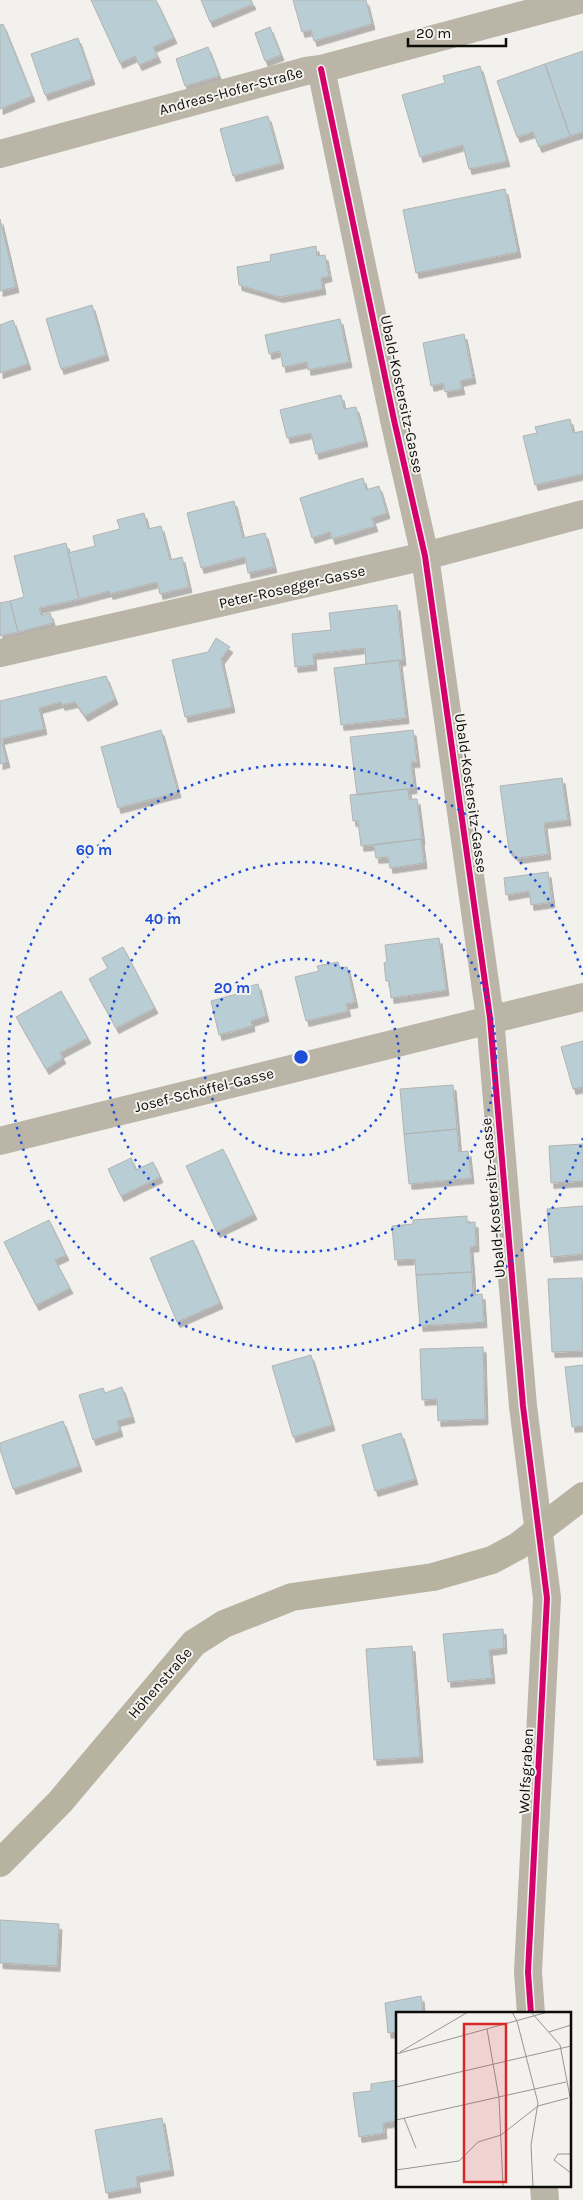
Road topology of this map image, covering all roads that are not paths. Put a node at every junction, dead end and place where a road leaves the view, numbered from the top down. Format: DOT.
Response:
graph roads {
  1 [pos="579,0"];
  2 [pos="321,69"];
  3 [pos="0,154"];
  4 [pos="583,514"];
  5 [pos="425,556"];
  6 [pos="0,654"];
  7 [pos="583,997"];
  8 [pos="490,1018"];
  9 [pos="0,1141"];
  10 [pos="583,1496"];
  11 [pos="539,1530"];
  12 [pos="0,1863"];
  13 [pos="531,2012"];
  1 -- 2 [label="street, Andreas-Hofer-Straße"];
  2 -- 3 [label="street, Andreas-Hofer-Straße"];
  2 -- 5 [label="street, Ubald-Kostersitz-Gasse"];
  4 -- 5 [label="street, Peter-Rosegger-Gasse"];
  5 -- 6 [label="street, Peter-Rosegger-Gasse"];
  5 -- 8 [label="street, Ubald-Kostersitz-Gasse"];
  7 -- 8 [label="street, Josef-Schöffel-Gasse"];
  8 -- 9 [label="street, Josef-Schöffel-Gasse"];
  8 -- 11 [label="street, Ubald-Kostersitz-Gasse"];
  10 -- 11 [label="street, Höhenstraße"];
  11 -- 12 [label="street, Höhenstraße"];
  11 -- 13 [label="street, Wolfsgraben"];
}
